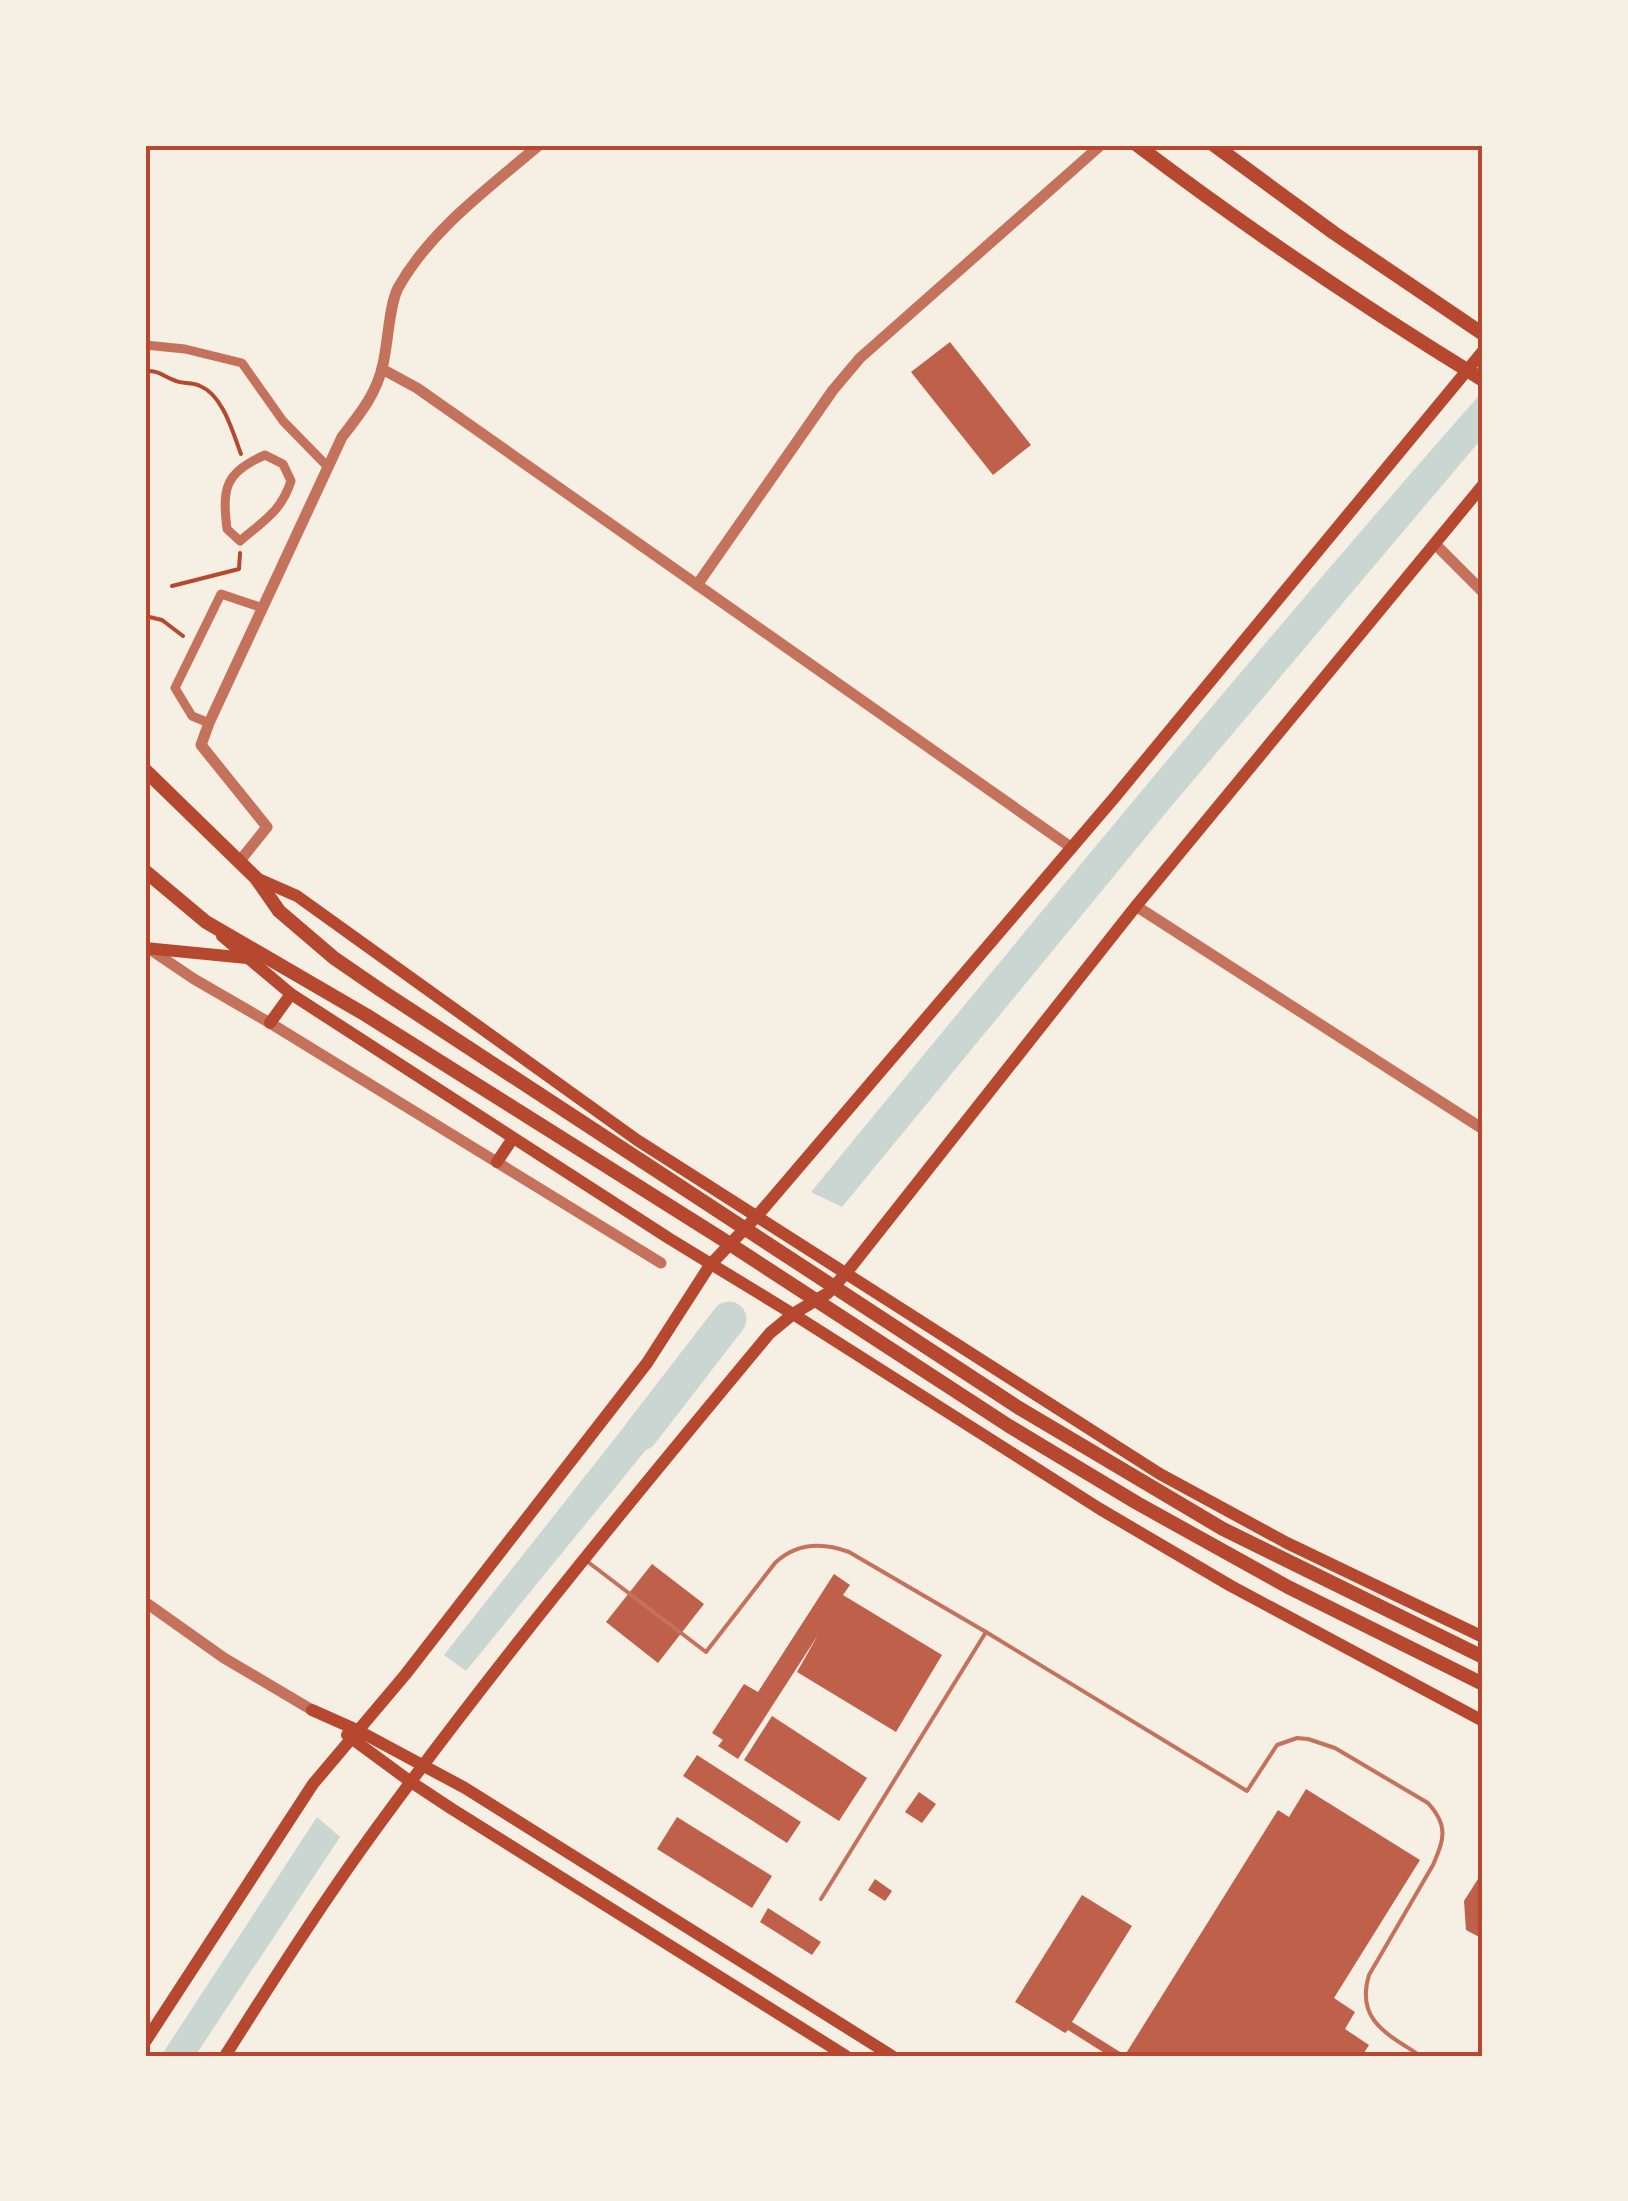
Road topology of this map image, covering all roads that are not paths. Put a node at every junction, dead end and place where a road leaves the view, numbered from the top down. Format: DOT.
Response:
graph roads {
  1 [pos="539,145"];
  2 [pos="1101,145"];
  3 [pos="1137,145"];
  4 [pos="1214,145"];
  5 [pos="1483,334"];
  6 [pos="145,345"];
  7 [pos="1483,351"];
  8 [pos="382,369"];
  9 [pos="1466,370"];
  10 [pos="1483,380"];
  11 [pos="246,463"];
  12 [pos="328,468"];
  13 [pos="1483,486"];
  14 [pos="1435,544"];
  15 [pos="697,585"];
  16 [pos="1483,592"];
  17 [pos="262,608"];
  18 [pos="209,722"];
  19 [pos="148,776"];
  20 [pos="1072,848"];
  21 [pos="239,862"];
  22 [pos="145,871"];
  23 [pos="256,878"];
  24 [pos="1136,906"];
  25 [pos="206,922"];
  26 [pos="147,947"];
  27 [pos="247,958"];
  28 [pos="291,994"];
  29 [pos="270,1023"];
  30 [pos="1483,1129"];
  31 [pos="513,1138"];
  32 [pos="498,1162"];
  33 [pos="757,1216"];
  34 [pos="661,1262"];
  35 [pos="710,1265"];
  36 [pos="847,1272"];
  37 [pos="793,1314"];
  38 [pos="584,1558"];
  39 [pos="145,1602"];
  40 [pos="986,1632"];
  41 [pos="1483,1637"];
  42 [pos="1483,1657"];
  43 [pos="1483,1684"];
  44 [pos="312,1710"];
  45 [pos="1483,1721"];
  46 [pos="354,1734"];
  47 [pos="424,1765"];
  48 [pos="410,1782"];
  49 [pos="821,1899"];
  50 [pos="145,2042"];
  51 [pos="225,2056"];
  52 [pos="846,2056"];
  53 [pos="892,2056"];
  54 [pos="1421,2056"];
  1 -- 8 [label="street"];
  2 -- 15 [label="street"];
  3 -- 9 [label="main road"];
  4 -- 5 [label="main road"];
  6 -- 12 [label="street"];
  7 -- 9 [label="main road"];
  8 -- 12 [label="street"];
  8 -- 15 [label="street"];
  9 -- 10 [label="main road"];
  9 -- 20 [label="main road"];
  11 -- 11 [label="street"];
  12 -- 17 [label="street"];
  13 -- 14 [label="main road"];
  14 -- 16 [label="street"];
  14 -- 24 [label="main road"];
  15 -- 20 [label="street"];
  17 -- 18 [label="street"];
  17 -- 18 [label="street"];
  18 -- 21 [label="street"];
  19 -- 21 [label="main road"];
  20 -- 33 [label="main road"];
  21 -- 23 [label="main road"];
  22 -- 25 [label="main road"];
  23 -- 33 [label="main road"];
  23 -- 42 [label="main road"];
  24 -- 30 [label="street"];
  24 -- 36 [label="main road"];
  25 -- 27 [label="main road"];
  25 -- 43 [label="main road"];
  26 -- 27 [label="main road"];
  26 -- 29 [label="street"];
  27 -- 28 [label="main road"];
  28 -- 29 [label="main road"];
  28 -- 31 [label="main road"];
  29 -- 32 [label="street"];
  31 -- 32 [label="main road"];
  31 -- 35 [label="main road"];
  32 -- 34 [label="street"];
  33 -- 35 [label="main road"];
  33 -- 36 [label="main road"];
  35 -- 37 [label="main road"];
  35 -- 46 [label="main road"];
  36 -- 37 [label="main road"];
  36 -- 41 [label="main road"];
  37 -- 38 [label="main road"];
  37 -- 45 [label="main road"];
  38 -- 40 [label="lane"];
  38 -- 47 [label="main road"];
  39 -- 44 [label="street"];
  40 -- 49 [label="lane"];
  40 -- 54 [label="lane"];
  44 -- 46 [label="main road"];
  46 -- 47 [label="main road"];
  46 -- 48 [label="main road"];
  46 -- 50 [label="main road"];
  47 -- 48 [label="main road"];
  47 -- 53 [label="main road"];
  48 -- 51 [label="main road"];
  48 -- 52 [label="main road"];
}
